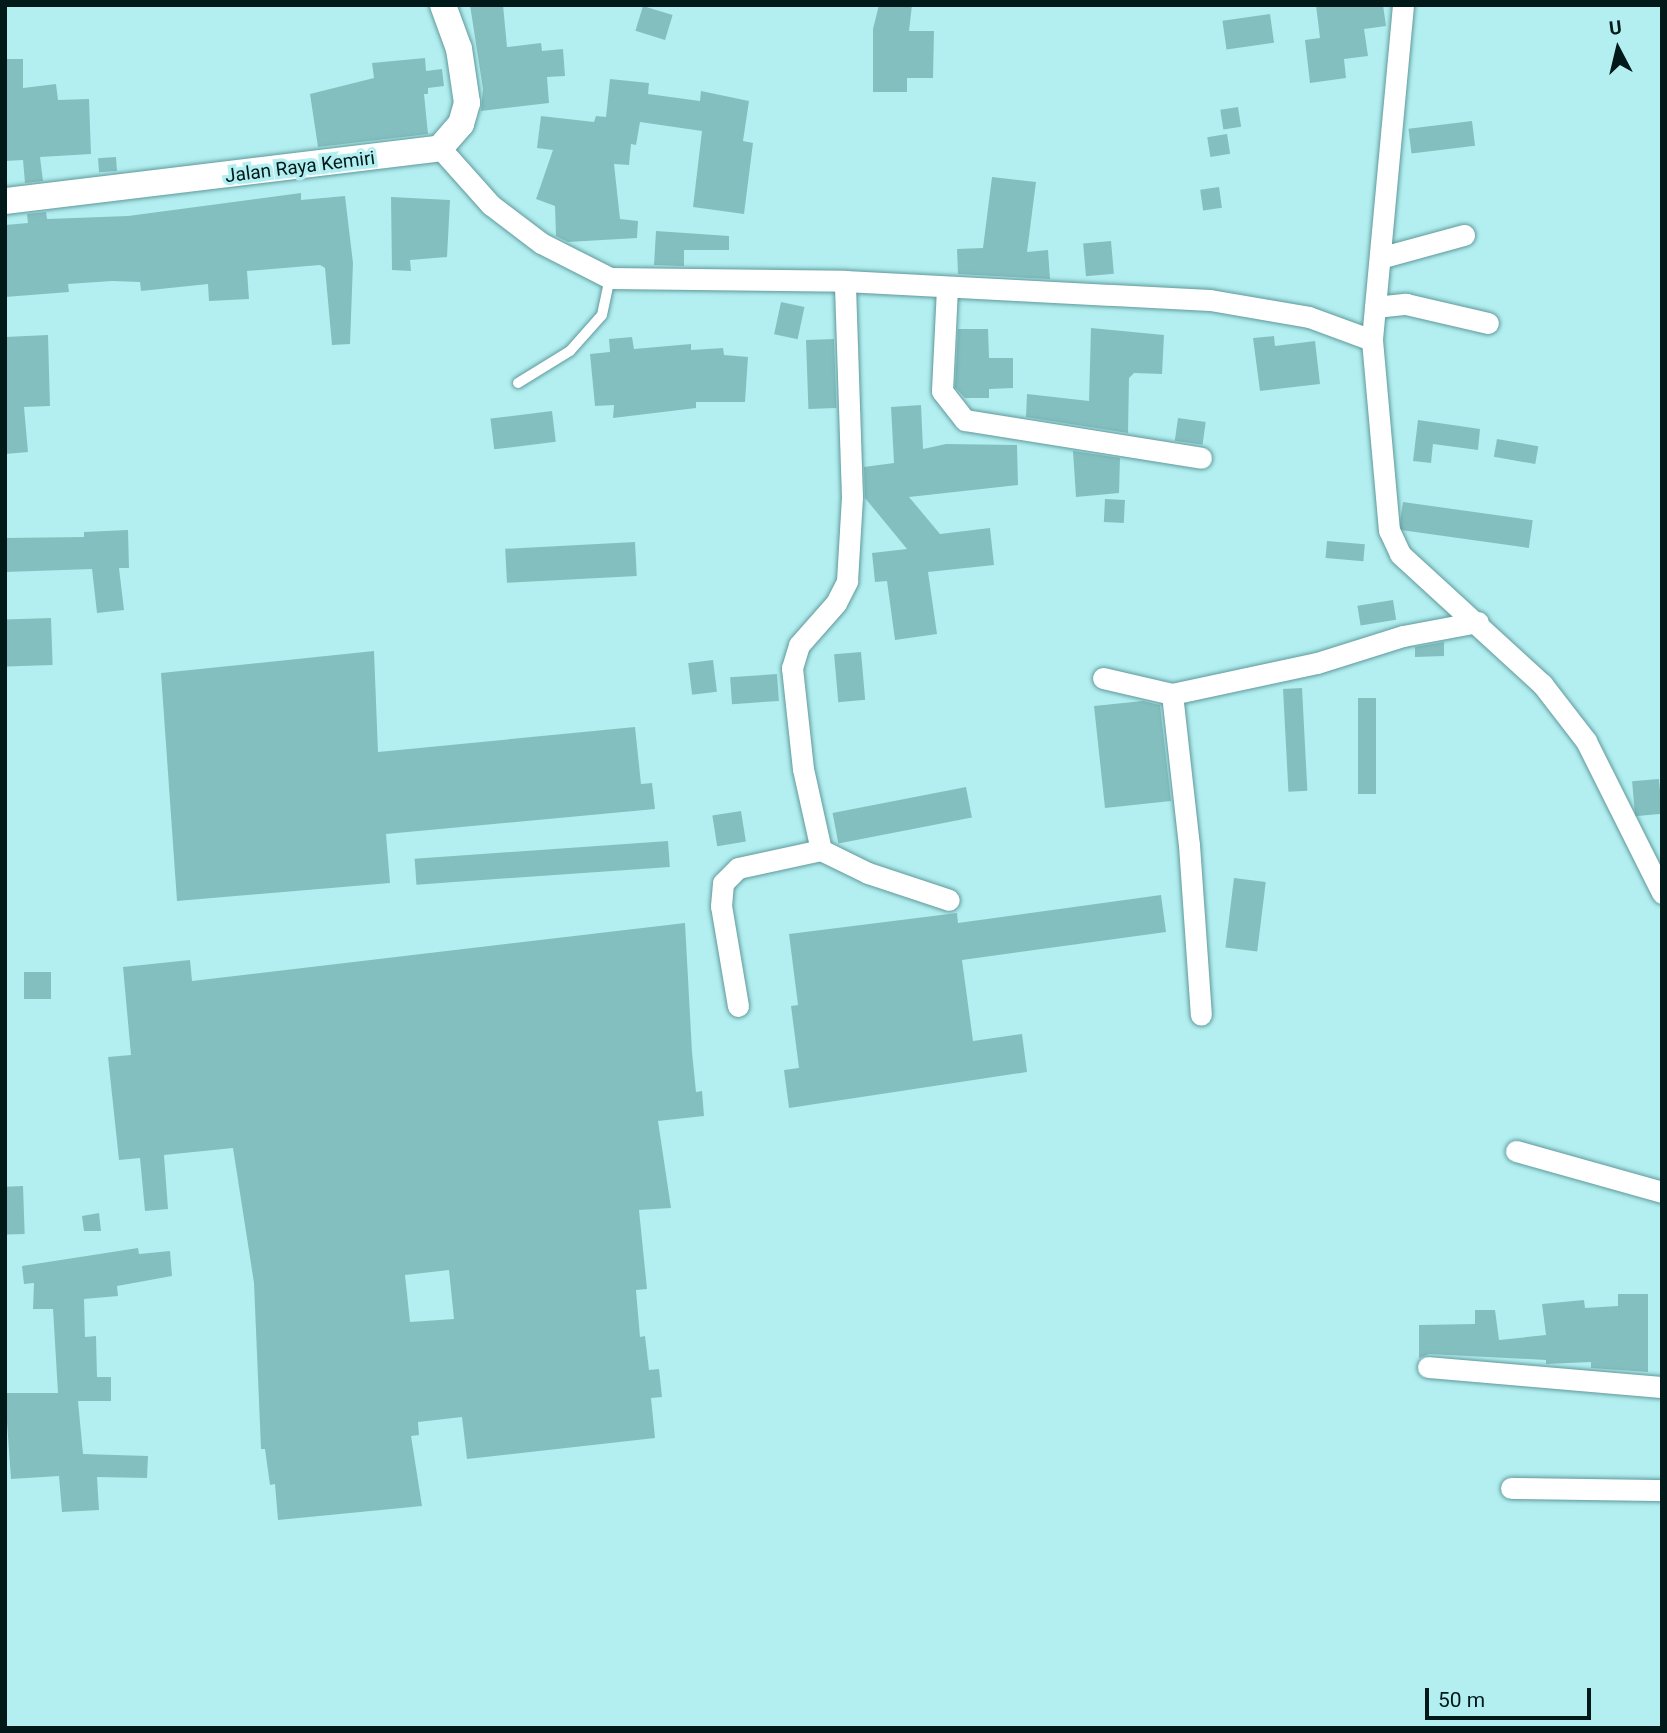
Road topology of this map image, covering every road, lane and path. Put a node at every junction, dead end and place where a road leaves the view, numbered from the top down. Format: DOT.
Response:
graph roads {
  1 [pos="443,5"];
  2 [pos="1403,5"];
  3 [pos="440,148"];
  4 [pos="5,201"];
  5 [pos="1464,235"];
  6 [pos="1383,257"];
  7 [pos="610,278"];
  8 [pos="845,281"];
  9 [pos="947,288"];
  10 [pos="1375,307"];
  11 [pos="1488,323"];
  12 [pos="1372,340"];
  13 [pos="518,383"];
  14 [pos="1201,457"];
  15 [pos="1478,622"];
  16 [pos="1103,678"];
  17 [pos="1172,694"];
  18 [pos="821,850"];
  19 [pos="1662,893"];
  20 [pos="949,900"];
  21 [pos="738,1006"];
  22 [pos="1201,1015"];
  23 [pos="1516,1151"];
  24 [pos="1662,1192"];
  25 [pos="1428,1367"];
  26 [pos="1662,1387"];
  27 [pos="1511,1488"];
  28 [pos="1662,1490"];
  1 -- 3 [label="street"];
  2 -- 6 [label="street"];
  3 -- 4 [label="street, Jalan Raya Kemiri"];
  3 -- 7 [label="street"];
  5 -- 6 [label="street"];
  6 -- 10 [label="street"];
  7 -- 8 [label="street"];
  7 -- 13 [label="lane"];
  8 -- 9 [label="street"];
  8 -- 18 [label="street"];
  9 -- 12 [label="street"];
  9 -- 14 [label="street"];
  10 -- 11 [label="street"];
  10 -- 12 [label="street"];
  12 -- 15 [label="street"];
  15 -- 17 [label="street"];
  15 -- 19 [label="street"];
  16 -- 17 [label="street"];
  17 -- 22 [label="street"];
  18 -- 20 [label="street"];
  18 -- 21 [label="street"];
  23 -- 24 [label="street"];
  25 -- 26 [label="street"];
  27 -- 28 [label="street"];
}
